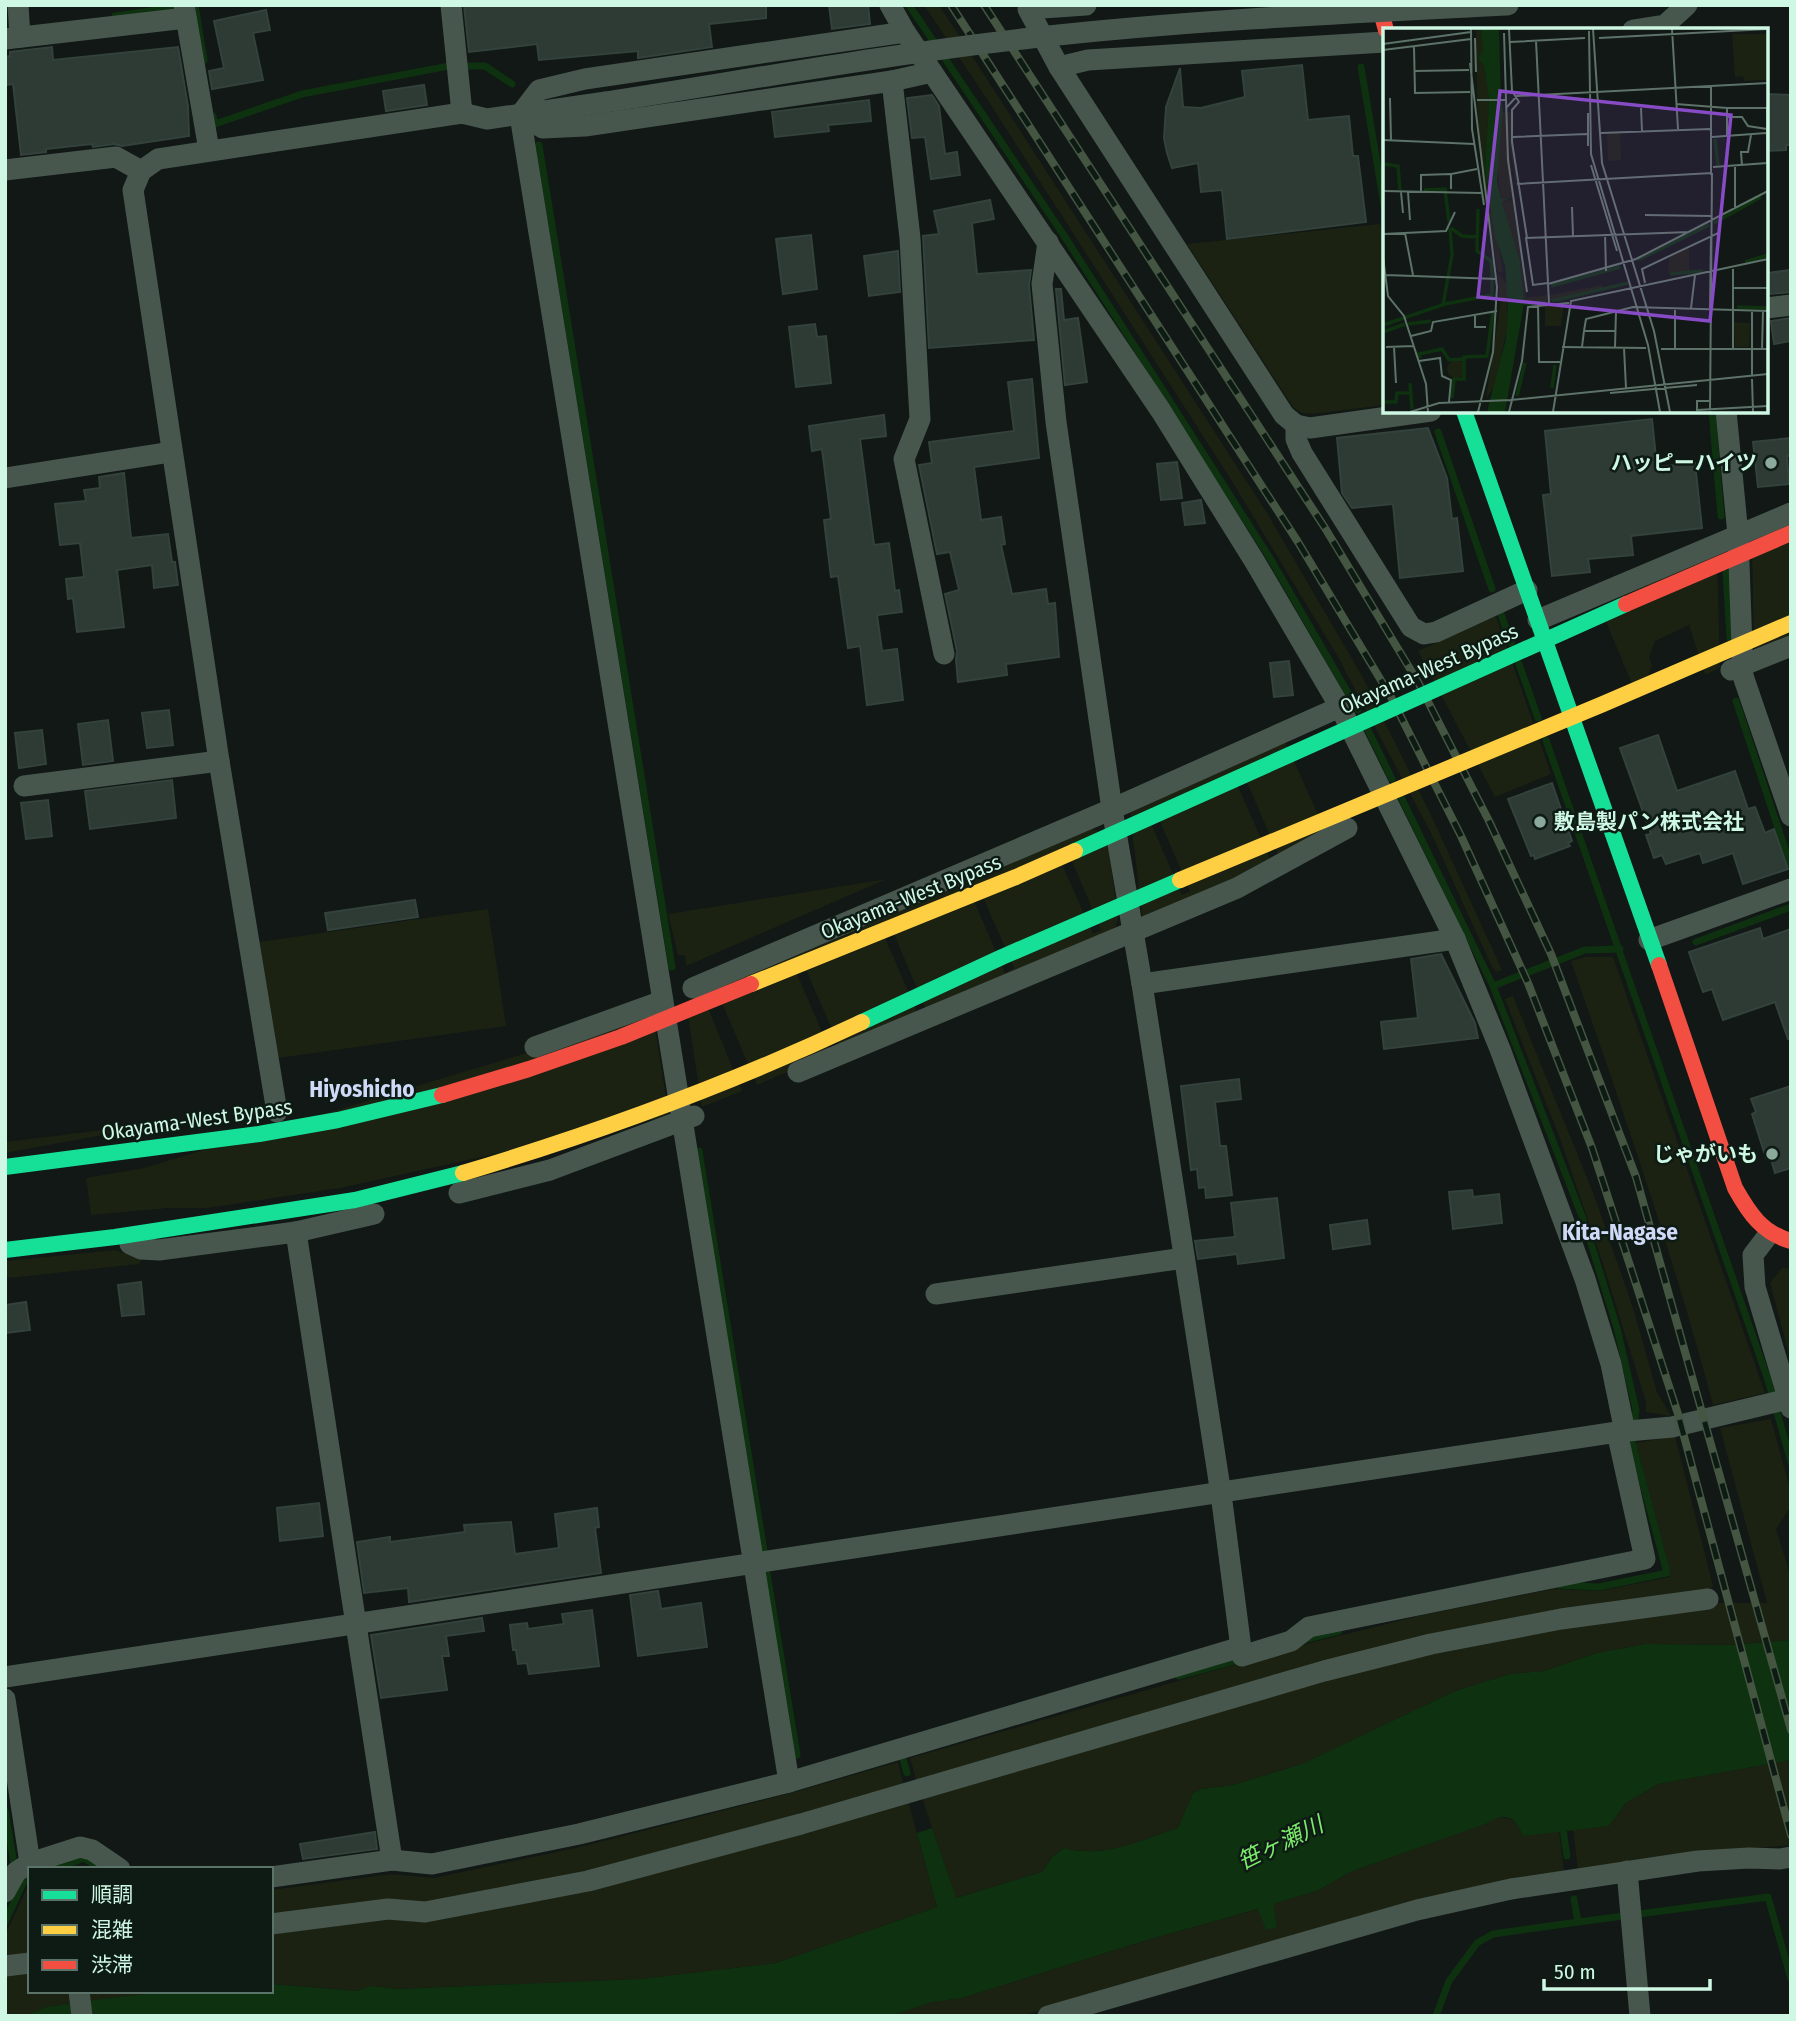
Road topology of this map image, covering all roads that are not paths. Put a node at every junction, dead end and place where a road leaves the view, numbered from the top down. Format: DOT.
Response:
graph roads {
  1 [pos="18,5"];
  2 [pos="451,5"];
  3 [pos="890,5"];
  4 [pos="1086,5"];
  5 [pos="1379,5"];
  6 [pos="1508,5"];
  7 [pos="1688,5"];
  8 [pos="185,12"];
  9 [pos="1385,28"];
  10 [pos="1646,28"];
  11 [pos="1689,28"];
  12 [pos="905,32"];
  13 [pos="13,38"];
  14 [pos="1383,42"];
  15 [pos="1059,67"];
  16 [pos="932,72"];
  17 [pos="892,81"];
  18 [pos="463,113"];
  19 [pos="520,115"];
  20 [pos="209,150"];
  21 [pos="5,170"];
  22 [pos="141,171"];
  23 [pos="1048,242"];
  24 [pos="1791,305"];
  25 [pos="1768,308"];
  26 [pos="1417,413"];
  27 [pos="1465,413"];
  28 [pos="1726,413"];
  29 [pos="1296,425"];
  30 [pos="171,452"];
  31 [pos="5,478"];
  32 [pos="1791,513"];
  33 [pos="1791,533"];
  34 [pos="1738,535"];
  35 [pos="1527,590"];
  36 [pos="1538,620"];
  37 [pos="1791,623"];
  38 [pos="1791,646"];
  39 [pos="944,654"];
  40 [pos="1742,665"];
  41 [pos="1340,708"];
  42 [pos="1579,734"];
  43 [pos="219,761"];
  44 [pos="24,786"];
  45 [pos="1389,806"];
  46 [pos="1112,808"];
  47 [pos="1791,816"];
  48 [pos="1791,888"];
  49 [pos="1132,932"];
  50 [pos="1455,939"];
  51 [pos="1649,940"];
  52 [pos="1142,984"];
  53 [pos="663,1000"];
  54 [pos="277,1112"];
  55 [pos="683,1121"];
  56 [pos="64,1160"];
  57 [pos="5,1167"];
  58 [pos="296,1232"];
  59 [pos="1769,1234"];
  60 [pos="115,1237"];
  61 [pos="1791,1241"];
  62 [pos="5,1250"];
  63 [pos="1184,1258"];
  64 [pos="936,1294"];
  65 [pos="1782,1403"];
  66 [pos="1628,1431"];
  67 [pos="1220,1493"];
  68 [pos="753,1564"];
  69 [pos="1708,1599"];
  70 [pos="357,1622"];
  71 [pos="1241,1647"];
  72 [pos="5,1677"];
  73 [pos="5,1699"];
  74 [pos="789,1783"];
  75 [pos="1791,1857"];
  76 [pos="392,1860"];
  77 [pos="32,1866"];
  78 [pos="117,1867"];
  79 [pos="28,1868"];
  80 [pos="1627,1871"];
  81 [pos="273,1877"];
  82 [pos="5,1892"];
  83 [pos="273,1924"];
  84 [pos="28,1963"];
  85 [pos="5,1966"];
  86 [pos="79,1993"];
  87 [pos="1118,1997"];
  88 [pos="82,2016"];
  89 [pos="1048,2016"];
  90 [pos="1093,2016"];
  91 [pos="1640,2016"];
  1 -- 13 [label="street"];
  2 -- 18 [label="street"];
  3 -- 12 [label="street"];
  4 -- 15 [label="street"];
  5 -- 9 [label="main road"];
  6 -- 19 [label="street, bridge"];
  7 -- 10 [label="street"];
  7 -- 11 [label="street"];
  8 -- 13 [label="street"];
  8 -- 20 [label="street"];
  12 -- 16 [label="street"];
  12 -- 19 [label="street"];
  14 -- 15 [label="street"];
  15 -- 29 [label="street"];
  16 -- 17 [label="street"];
  16 -- 23 [label="street"];
  17 -- 19 [label="street"];
  17 -- 39 [label="street"];
  18 -- 19 [label="street"];
  18 -- 20 [label="street"];
  19 -- 53 [label="street"];
  20 -- 22 [label="street"];
  21 -- 22 [label="street"];
  22 -- 30 [label="street"];
  23 -- 41 [label="street"];
  23 -- 46 [label="street"];
  24 -- 25 [label="street"];
  26 -- 29 [label="street"];
  27 -- 35 [label="main road"];
  28 -- 34 [label="street"];
  29 -- 35 [label="street"];
  30 -- 31 [label="street"];
  30 -- 43 [label="street"];
  32 -- 34 [label="street"];
  33 -- 56 [label="main road, Okayama-West Bypass, bridge"];
  34 -- 36 [label="street"];
  34 -- 40 [label="street"];
  35 -- 36 [label="main road"];
  36 -- 42 [label="main road"];
  37 -- 60 [label="main road, bridge"];
  38 -- 40 [label="street"];
  40 -- 42 [label="street"];
  40 -- 47 [label="street"];
  41 -- 45 [label="street"];
  41 -- 46 [label="street"];
  42 -- 51 [label="main road"];
  43 -- 44 [label="street"];
  43 -- 54 [label="street"];
  45 -- 49 [label="street"];
  45 -- 50 [label="street"];
  46 -- 49 [label="street"];
  46 -- 53 [label="street"];
  48 -- 51 [label="street"];
  49 -- 52 [label="street"];
  49 -- 55 [label="street"];
  50 -- 52 [label="street"];
  50 -- 66 [label="street"];
  51 -- 59 [label="main road"];
  52 -- 63 [label="street"];
  53 -- 54 [label="street"];
  53 -- 55 [label="street"];
  54 -- 56 [label="street"];
  55 -- 58 [label="street"];
  55 -- 68 [label="street"];
  56 -- 57 [label="main road, Okayama-West Bypass"];
  58 -- 60 [label="street"];
  58 -- 70 [label="street"];
  59 -- 61 [label="main road"];
  59 -- 65 [label="street"];
  60 -- 62 [label="main road"];
  63 -- 64 [label="street"];
  63 -- 67 [label="street"];
  65 -- 66 [label="street"];
  66 -- 67 [label="street"];
  66 -- 71 [label="street"];
  67 -- 68 [label="street"];
  67 -- 71 [label="street"];
  68 -- 70 [label="street"];
  68 -- 74 [label="street"];
  69 -- 83 [label="street"];
  70 -- 72 [label="street"];
  70 -- 76 [label="street"];
  71 -- 74 [label="street"];
  73 -- 77 [label="street"];
  74 -- 76 [label="street"];
  75 -- 80 [label="street"];
  76 -- 81 [label="street"];
  77 -- 78 [label="street"];
  79 -- 82 [label="street"];
  80 -- 87 [label="street"];
  80 -- 91 [label="street"];
  84 -- 85 [label="street"];
  86 -- 88 [label="street"];
  87 -- 89 [label="street"];
  87 -- 90 [label="street"];
}
